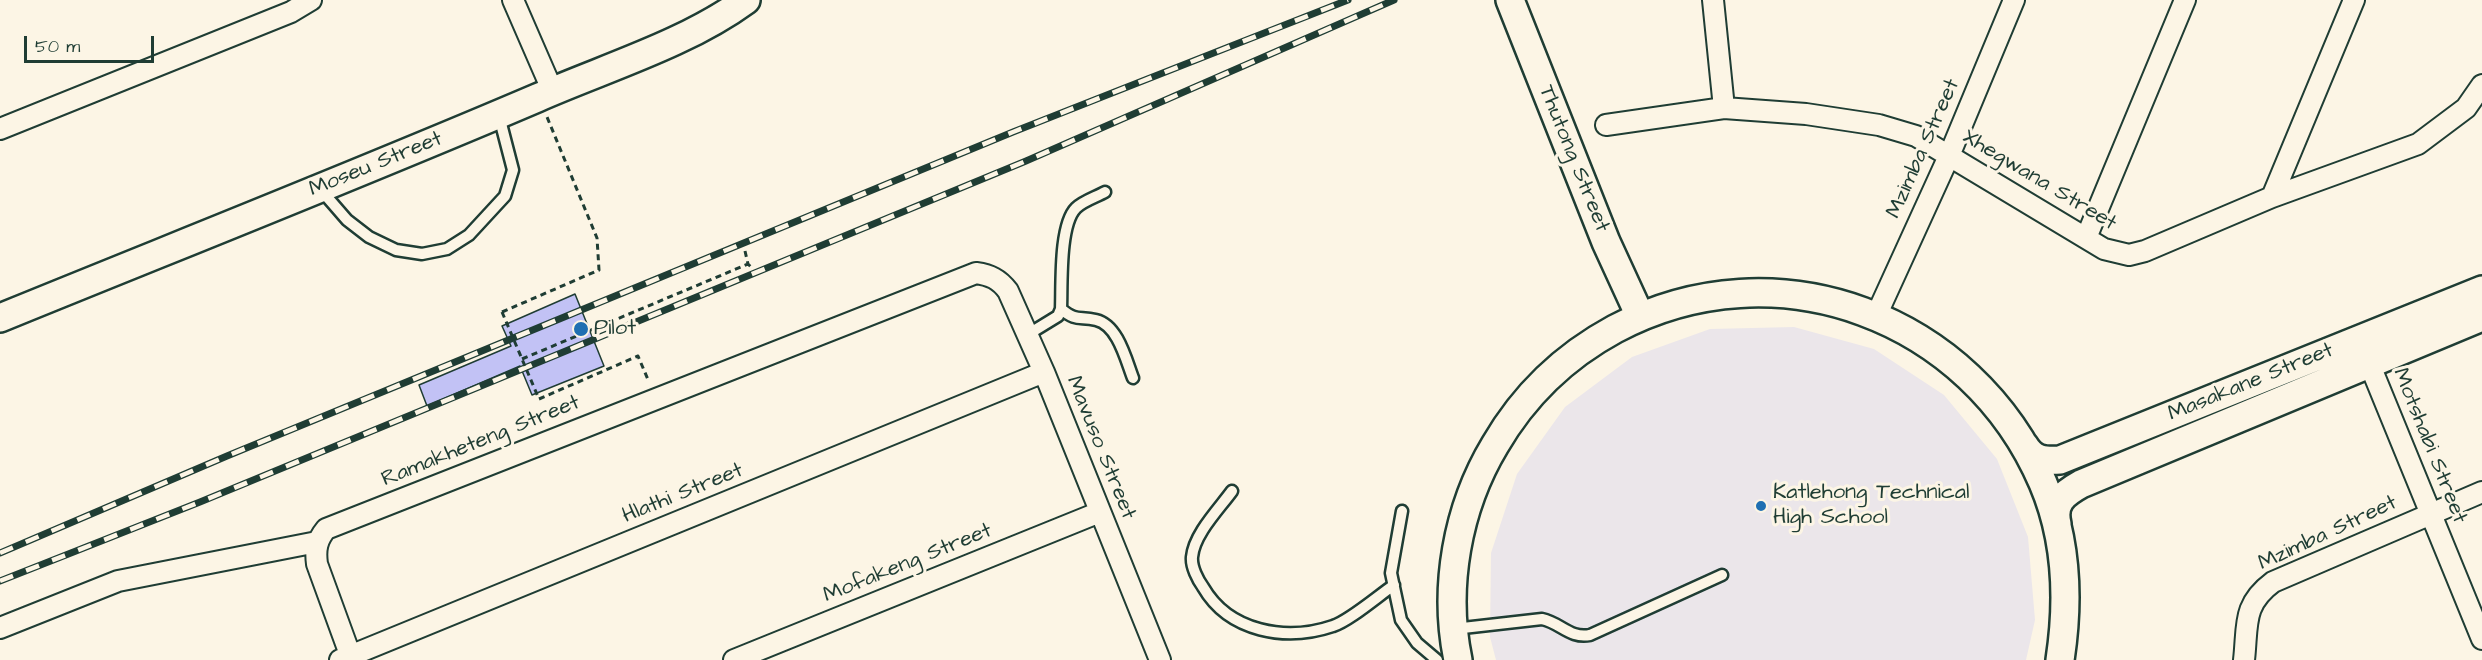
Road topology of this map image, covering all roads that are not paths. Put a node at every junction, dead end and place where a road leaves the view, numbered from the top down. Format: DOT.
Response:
graph roads {
  1 [pos="311,0"];
  2 [pos="513,0"];
  3 [pos="746,0"];
  4 [pos="1510,0"];
  5 [pos="1713,0"];
  6 [pos="2014,0"];
  7 [pos="2185,0"];
  8 [pos="2354,0"];
  9 [pos="2482,85"];
  10 [pos="546,94"];
  11 [pos="1724,108"];
  12 [pos="498,114"];
  13 [pos="1606,125"];
  14 [pos="0,129"];
  15 [pos="1948,156"];
  16 [pos="319,188"];
  17 [pos="1105,192"];
  18 [pos="2272,197"];
  19 [pos="2086,238"];
  20 [pos="976,273"];
  21 [pos="2482,290"];
  22 [pos="1061,309"];
  23 [pos="1640,316"];
  24 [pos="1876,316"];
  25 [pos="2482,317"];
  26 [pos="0,318"];
  27 [pos="1028,335"];
  28 [pos="2364,351"];
  29 [pos="1044,372"];
  30 [pos="1133,378"];
  31 [pos="2024,445"];
  32 [pos="1232,491"];
  33 [pos="2482,492"];
  34 [pos="1402,511"];
  35 [pos="1100,512"];
  36 [pos="2430,513"];
  37 [pos="2057,527"];
  38 [pos="318,542"];
  39 [pos="1722,575"];
  40 [pos="1394,585"];
  41 [pos="0,628"];
  42 [pos="1454,629"];
  43 [pos="2482,639"];
  44 [pos="348,659"];
  45 [pos="1157,659"];
  46 [pos="734,660"];
  47 [pos="1437,660"];
  48 [pos="1458,660"];
  49 [pos="2060,660"];
  50 [pos="2244,660"];
  1 -- 14 [label="street"];
  2 -- 10 [label="street"];
  3 -- 10 [label="street, Moseu Street"];
  4 -- 23 [label="street, Thutong Street"];
  5 -- 11 [label="street"];
  6 -- 15 [label="street, Mzimba Street"];
  7 -- 19 [label="street"];
  8 -- 18 [label="street"];
  9 -- 18 [label="street, Xhegwana Street"];
  10 -- 12 [label="street, Moseu Street"];
  11 -- 13 [label="street, Xhegwana Street"];
  11 -- 15 [label="street, Xhegwana Street"];
  12 -- 16 [label="street, Moseu Street"];
  12 -- 16 [label="lane"];
  15 -- 19 [label="street, Xhegwana Street"];
  15 -- 24 [label="street, Mzimba Street"];
  16 -- 26 [label="street, Moseu Street"];
  17 -- 22 [label="lane"];
  18 -- 19 [label="street, Xhegwana Street"];
  20 -- 27 [label="street, Mavuso Street"];
  20 -- 38 [label="street, Ramakheteng Street"];
  21 -- 28 [label="street, Masakane Street"];
  22 -- 27 [label="lane"];
  22 -- 30 [label="lane"];
  23 -- 24 [label="street"];
  23 -- 42 [label="street"];
  24 -- 31 [label="street"];
  25 -- 28 [label="street, Masakane Street"];
  27 -- 29 [label="street, Mavuso Street"];
  28 -- 31 [label="street, Masakane Street"];
  28 -- 36 [label="street, Motshabi Street"];
  28 -- 37 [label="street, Masakane Street"];
  29 -- 35 [label="street, Mavuso Street"];
  29 -- 44 [label="street, Hlathi Street"];
  31 -- 37 [label="street"];
  32 -- 40 [label="lane"];
  33 -- 36 [label="street, Mzimba Street"];
  34 -- 40 [label="lane"];
  35 -- 45 [label="street, Mavuso Street"];
  35 -- 46 [label="street, Mofakeng Street"];
  36 -- 43 [label="street, Motshabi Street"];
  36 -- 50 [label="street, Mzimba Street"];
  37 -- 49 [label="street"];
  38 -- 41 [label="street, Ramakheteng Street"];
  38 -- 44 [label="street"];
  39 -- 42 [label="lane"];
  40 -- 47 [label="lane"];
  42 -- 48 [label="street"];
}
